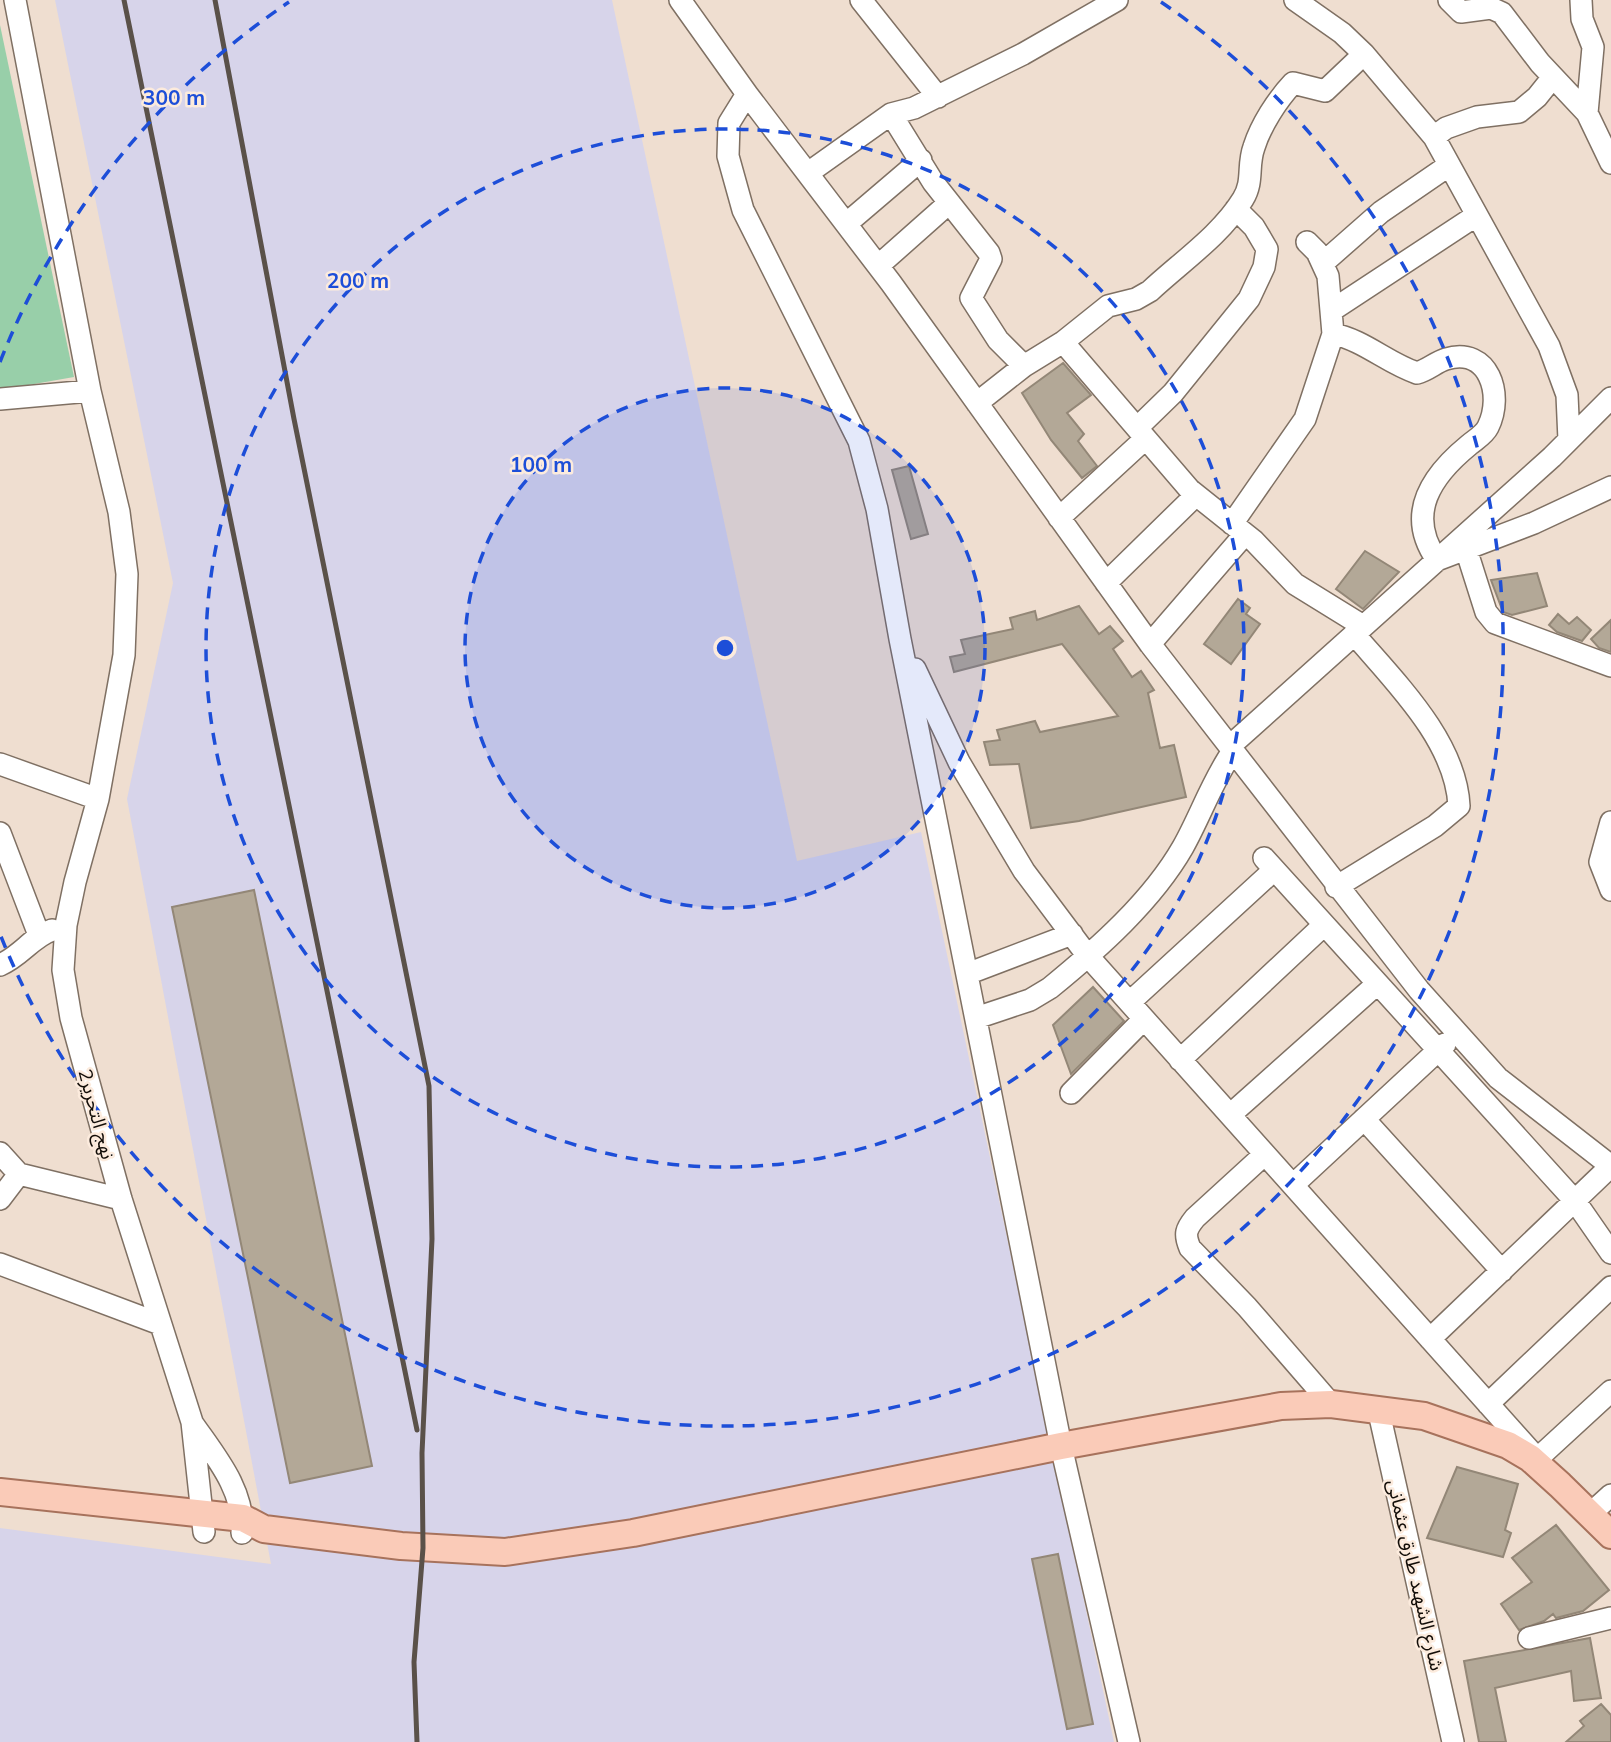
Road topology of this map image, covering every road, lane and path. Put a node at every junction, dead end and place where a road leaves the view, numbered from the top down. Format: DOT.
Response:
graph roads {
  1 [pos="15,0"];
  2 [pos="680,0"];
  3 [pos="861,0"];
  4 [pos="1116,0"];
  5 [pos="1295,0"];
  6 [pos="1449,0"];
  7 [pos="1581,0"];
  8 [pos="1364,54"];
  9 [pos="1553,77"];
  10 [pos="747,94"];
  11 [pos="938,97"];
  12 [pos="1587,113"];
  13 [pos="891,114"];
  14 [pos="1434,136"];
  15 [pos="921,160"];
  16 [pos="1611,163"];
  17 [pos="1448,166"];
  18 [pos="808,173"];
  19 [pos="949,203"];
  20 [pos="1236,209"];
  21 [pos="1478,215"];
  22 [pos="846,224"];
  23 [pos="1307,242"];
  24 [pos="1323,263"];
  25 [pos="878,266"];
  26 [pos="1331,311"];
  27 [pos="1333,334"];
  28 [pos="1063,342"];
  29 [pos="1024,366"];
  30 [pos="90,391"];
  31 [pos="0,399"];
  32 [pos="1610,402"];
  33 [pos="977,403"];
  34 [pos="1141,434"];
  35 [pos="1569,440"];
  36 [pos="1611,487"];
  37 [pos="1196,495"];
  38 [pos="1059,518"];
  39 [pos="1239,529"];
  40 [pos="1466,549"];
  41 [pos="1437,560"];
  42 [pos="1107,583"];
  43 [pos="1359,630"];
  44 [pos="900,639"];
  45 [pos="1150,644"];
  46 [pos="1611,666"];
  47 [pos="1231,748"];
  48 [pos="0,764"];
  49 [pos="98,799"];
  50 [pos="1611,822"];
  51 [pos="0,833"];
  52 [pos="1336,887"];
  53 [pos="1611,890"];
  54 [pos="66,925"];
  55 [pos="1324,925"];
  56 [pos="1072,934"];
  57 [pos="39,935"];
  58 [pos="1087,955"];
  59 [pos="0,965"];
  60 [pos="967,974"];
  61 [pos="1377,984"];
  62 [pos="1129,1002"];
  63 [pos="976,1018"];
  64 [pos="1144,1019"];
  65 [pos="1457,1033"];
  66 [pos="1437,1051"];
  67 [pos="1180,1059"];
  68 [pos="1070,1093"];
  69 [pos="1230,1115"];
  70 [pos="1364,1119"];
  71 [pos="0,1153"];
  72 [pos="1265,1154"];
  73 [pos="19,1174"];
  74 [pos="1293,1185"];
  75 [pos="0,1199"];
  76 [pos="121,1199"];
  77 [pos="1575,1201"];
  78 [pos="1611,1253"];
  79 [pos="0,1264"];
  80 [pos="1502,1271"];
  81 [pos="1611,1287"];
  82 [pos="160,1324"];
  83 [pos="1430,1339"];
  84 [pos="1611,1391"];
  85 [pos="1331,1404"];
  86 [pos="1488,1404"];
  87 [pos="1378,1409"];
  88 [pos="191,1422"];
  89 [pos="1062,1446"];
  90 [pos="1537,1459"];
  91 [pos="1560,1485"];
  92 [pos="0,1492"];
  93 [pos="1611,1495"];
  94 [pos="71,1508"];
  95 [pos="0,1510"];
  96 [pos="1590,1514"];
  97 [pos="203,1524"];
  98 [pos="251,1527"];
  99 [pos="1611,1535"];
  100 [pos="1611,1618"];
  101 [pos="1529,1638"];
  102 [pos="1129,1742"];
  103 [pos="1453,1742"];
  1 -- 30 [label="street, نهج التحرير2"];
  2 -- 10 [label="street"];
  3 -- 11 [label="street"];
  4 -- 11 [label="street"];
  5 -- 8 [label="street"];
  6 -- 9 [label="street"];
  7 -- 12 [label="street"];
  8 -- 14 [label="street"];
  8 -- 20 [label="street"];
  9 -- 12 [label="street"];
  9 -- 14 [label="street"];
  10 -- 18 [label="street"];
  10 -- 44 [label="street"];
  11 -- 13 [label="street"];
  12 -- 16 [label="street"];
  13 -- 15 [label="street"];
  13 -- 18 [label="street"];
  14 -- 17 [label="street"];
  15 -- 19 [label="street"];
  15 -- 22 [label="street"];
  17 -- 21 [label="street"];
  17 -- 24 [label="street"];
  18 -- 22 [label="street"];
  19 -- 25 [label="street"];
  19 -- 29 [label="street"];
  20 -- 28 [label="street"];
  20 -- 34 [label="street"];
  21 -- 26 [label="street"];
  21 -- 35 [label="street"];
  22 -- 25 [label="street"];
  23 -- 24 [label="street"];
  24 -- 26 [label="street"];
  25 -- 33 [label="street"];
  26 -- 27 [label="street"];
  27 -- 39 [label="street"];
  27 -- 41 [label="street"];
  28 -- 29 [label="street"];
  28 -- 34 [label="street"];
  29 -- 33 [label="street"];
  30 -- 31 [label="street"];
  30 -- 49 [label="street, نهج التحرير2"];
  32 -- 35 [label="street"];
  33 -- 38 [label="street"];
  34 -- 37 [label="street"];
  34 -- 38 [label="street"];
  35 -- 41 [label="street"];
  36 -- 40 [label="street"];
  37 -- 39 [label="street"];
  37 -- 42 [label="street"];
  38 -- 42 [label="street"];
  39 -- 43 [label="street"];
  39 -- 45 [label="street"];
  40 -- 41 [label="street"];
  40 -- 46 [label="street"];
  41 -- 43 [label="street"];
  42 -- 45 [label="street"];
  43 -- 47 [label="street"];
  43 -- 52 [label="street"];
  44 -- 56 [label="street"];
  44 -- 60 [label="street"];
  45 -- 47 [label="street"];
  47 -- 52 [label="street"];
  47 -- 58 [label="street"];
  48 -- 49 [label="street"];
  49 -- 54 [label="street, نهج التحرير2"];
  50 -- 53 [label="street"];
  51 -- 57 [label="street"];
  52 -- 65 [label="street"];
  54 -- 57 [label="street"];
  54 -- 76 [label="street, نهج التحرير2"];
  55 -- 61 [label="street"];
  55 -- 62 [label="street"];
  55 -- 67 [label="street"];
  56 -- 58 [label="street"];
  56 -- 60 [label="street"];
  57 -- 59 [label="street"];
  58 -- 62 [label="street"];
  58 -- 63 [label="street"];
  60 -- 63 [label="street"];
  61 -- 66 [label="street"];
  61 -- 69 [label="street"];
  62 -- 64 [label="street"];
  63 -- 89 [label="street"];
  64 -- 67 [label="street"];
  64 -- 68 [label="street"];
  65 -- 66 [label="street"];
  65 -- 77 [label="street"];
  66 -- 70 [label="street"];
  66 -- 77 [label="street"];
  67 -- 69 [label="street"];
  69 -- 72 [label="street"];
  70 -- 74 [label="street"];
  70 -- 80 [label="street"];
  71 -- 73 [label="street"];
  72 -- 74 [label="street"];
  72 -- 85 [label="street"];
  73 -- 75 [label="street"];
  73 -- 76 [label="street"];
  74 -- 83 [label="street"];
  76 -- 82 [label="street, نهج التحرير2"];
  77 -- 78 [label="street"];
  77 -- 80 [label="street"];
  79 -- 82 [label="street"];
  80 -- 83 [label="street"];
  81 -- 86 [label="street"];
  82 -- 88 [label="street, نهج التحرير2"];
  83 -- 86 [label="street"];
  84 -- 90 [label="street"];
  85 -- 87 [label="main road"];
  85 -- 89 [label="main road"];
  86 -- 90 [label="street"];
  87 -- 91 [label="main road"];
  87 -- 103 [label="street, شارع الشهىد طارق عثمانى"];
  88 -- 97 [label="street, نهج التحرير2"];
  88 -- 98 [label="street, نهج التحرير2"];
  89 -- 98 [label="main road"];
  89 -- 102 [label="street"];
  90 -- 91 [label="street"];
  91 -- 96 [label="main road"];
  92 -- 94 [label="main road"];
  93 -- 96 [label="street"];
  94 -- 95 [label="main road"];
  94 -- 97 [label="main road"];
  96 -- 99 [label="main road"];
  97 -- 98 [label="main road"];
  100 -- 101 [label="street"];
}
